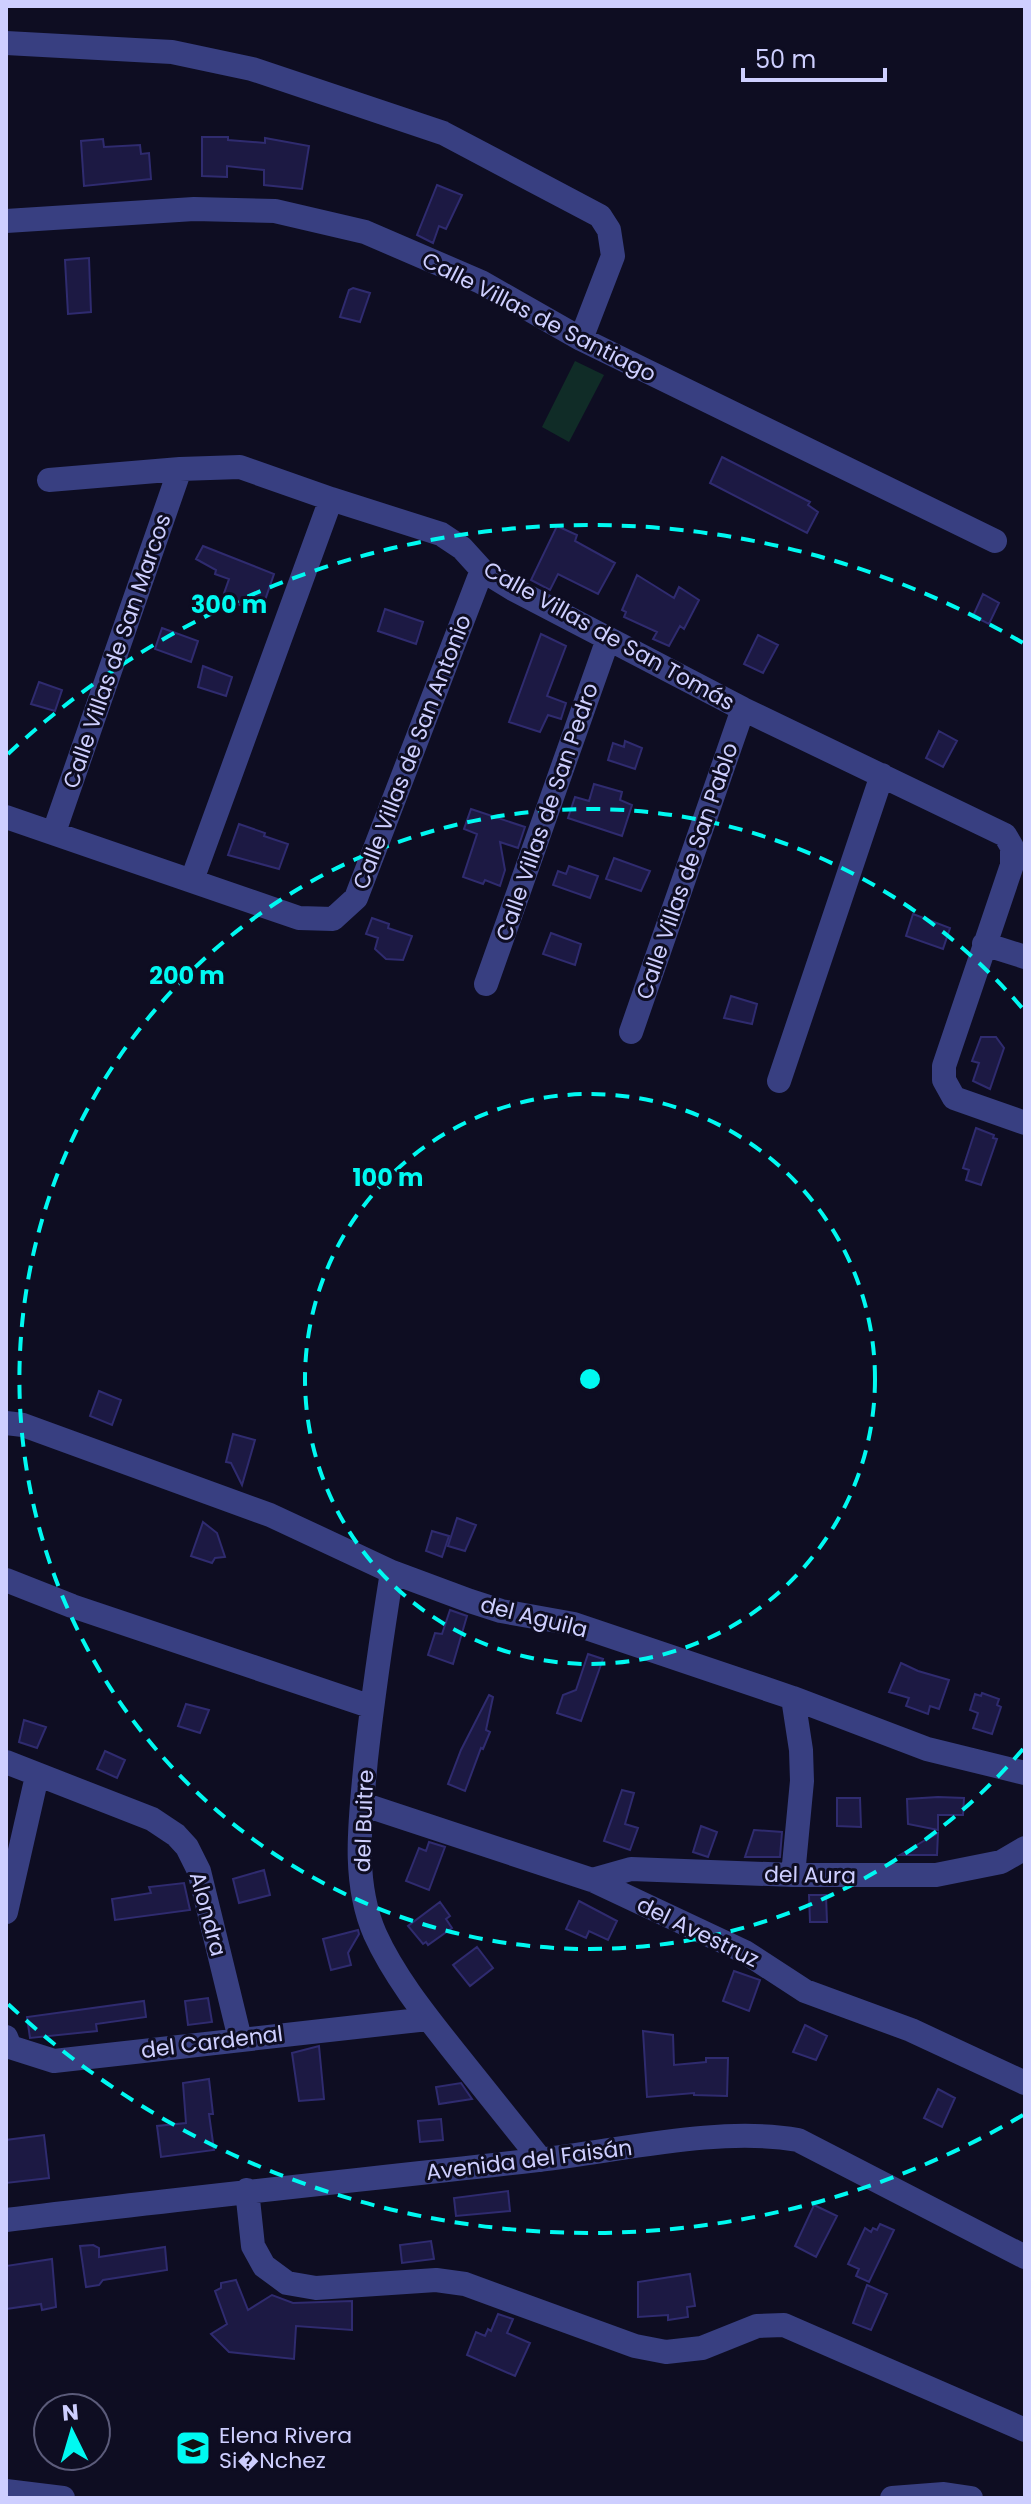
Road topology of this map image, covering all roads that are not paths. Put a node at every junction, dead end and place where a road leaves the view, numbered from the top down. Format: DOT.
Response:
graph roads {
  1 [pos="6,43"];
  2 [pos="6,221"];
  3 [pos="581,339"];
  4 [pos="180,469"];
  5 [pos="49,480"];
  6 [pos="331,499"];
  7 [pos="995,541"];
  8 [pos="482,570"];
  9 [pos="608,639"];
  10 [pos="743,709"];
  11 [pos="882,775"];
  12 [pos="6,817"];
  13 [pos="54,832"];
  14 [pos="192,880"];
  15 [pos="984,944"];
  16 [pos="1025,957"];
  17 [pos="486,984"];
  18 [pos="631,1032"];
  19 [pos="779,1081"];
  20 [pos="1025,1123"];
  21 [pos="6,1423"];
  22 [pos="392,1572"];
  23 [pos="6,1580"];
  24 [pos="793,1698"];
  25 [pos="372,1707"];
  26 [pos="6,1762"];
  27 [pos="1025,1773"];
  28 [pos="37,1776"];
  29 [pos="362,1804"];
  30 [pos="1025,1848"];
  31 [pos="793,1875"];
  32 [pos="592,1880"];
  33 [pos="6,1912"];
  34 [pos="428,2019"];
  35 [pos="6,2037"];
  36 [pos="240,2039"];
  37 [pos="1025,2083"];
  38 [pos="541,2160"];
  39 [pos="247,2190"];
  40 [pos="6,2220"];
  41 [pos="1025,2257"];
  42 [pos="1025,2430"];
  43 [pos="6,2491"];
  44 [pos="63,2498"];
  45 [pos="892,2498"];
  46 [pos="971,2498"];
  1 -- 3 [label="street"];
  2 -- 3 [label="street, Calle Villas de Santiago"];
  3 -- 7 [label="street, Calle Villas de Santiago"];
  4 -- 5 [label="street, Calle Villas de San Tomás"];
  4 -- 6 [label="street, Calle Villas de San Tomás"];
  4 -- 13 [label="street, Calle Villas de San Marcos"];
  6 -- 8 [label="street, Calle Villas de San Tomás"];
  6 -- 14 [label="street"];
  8 -- 9 [label="street, Calle Villas de San Tomás"];
  8 -- 14 [label="street, Calle Villas de San Antonio"];
  9 -- 10 [label="street, Calle Villas de San Tomás"];
  9 -- 17 [label="street, Calle Villas de San Pedro"];
  10 -- 11 [label="street, Calle Villas de San Tomás"];
  10 -- 18 [label="street, Calle Villas de San Pablo"];
  11 -- 15 [label="street, Calle Villas de San Tomás"];
  11 -- 19 [label="street"];
  12 -- 13 [label="street, Calle Villas de San Antonio"];
  13 -- 14 [label="street, Calle Villas de San Antonio"];
  15 -- 16 [label="street"];
  15 -- 20 [label="street"];
  21 -- 22 [label="street, del Aguila"];
  22 -- 24 [label="street, del Aguila"];
  22 -- 25 [label="street, del Buitre"];
  23 -- 25 [label="street"];
  24 -- 27 [label="street, del Aguila"];
  24 -- 31 [label="street"];
  25 -- 29 [label="street, del Buitre"];
  26 -- 28 [label="street, Alondra"];
  28 -- 33 [label="street"];
  28 -- 36 [label="street, Alondra"];
  29 -- 32 [label="street, del Avestruz"];
  29 -- 34 [label="street, del Buitre"];
  30 -- 31 [label="street, del Aura"];
  31 -- 32 [label="street, del Aura"];
  32 -- 37 [label="street, del Avestruz"];
  34 -- 36 [label="street, del Cardenal"];
  34 -- 38 [label="street, del Buitre"];
  35 -- 36 [label="street, del Cardenal"];
  38 -- 39 [label="street, Avenida del Faisán"];
  38 -- 41 [label="street, Avenida del Faisán"];
  39 -- 40 [label="street, Avenida del Faisán"];
  39 -- 42 [label="street"];
  43 -- 44 [label="street"];
  45 -- 46 [label="street"];
}
